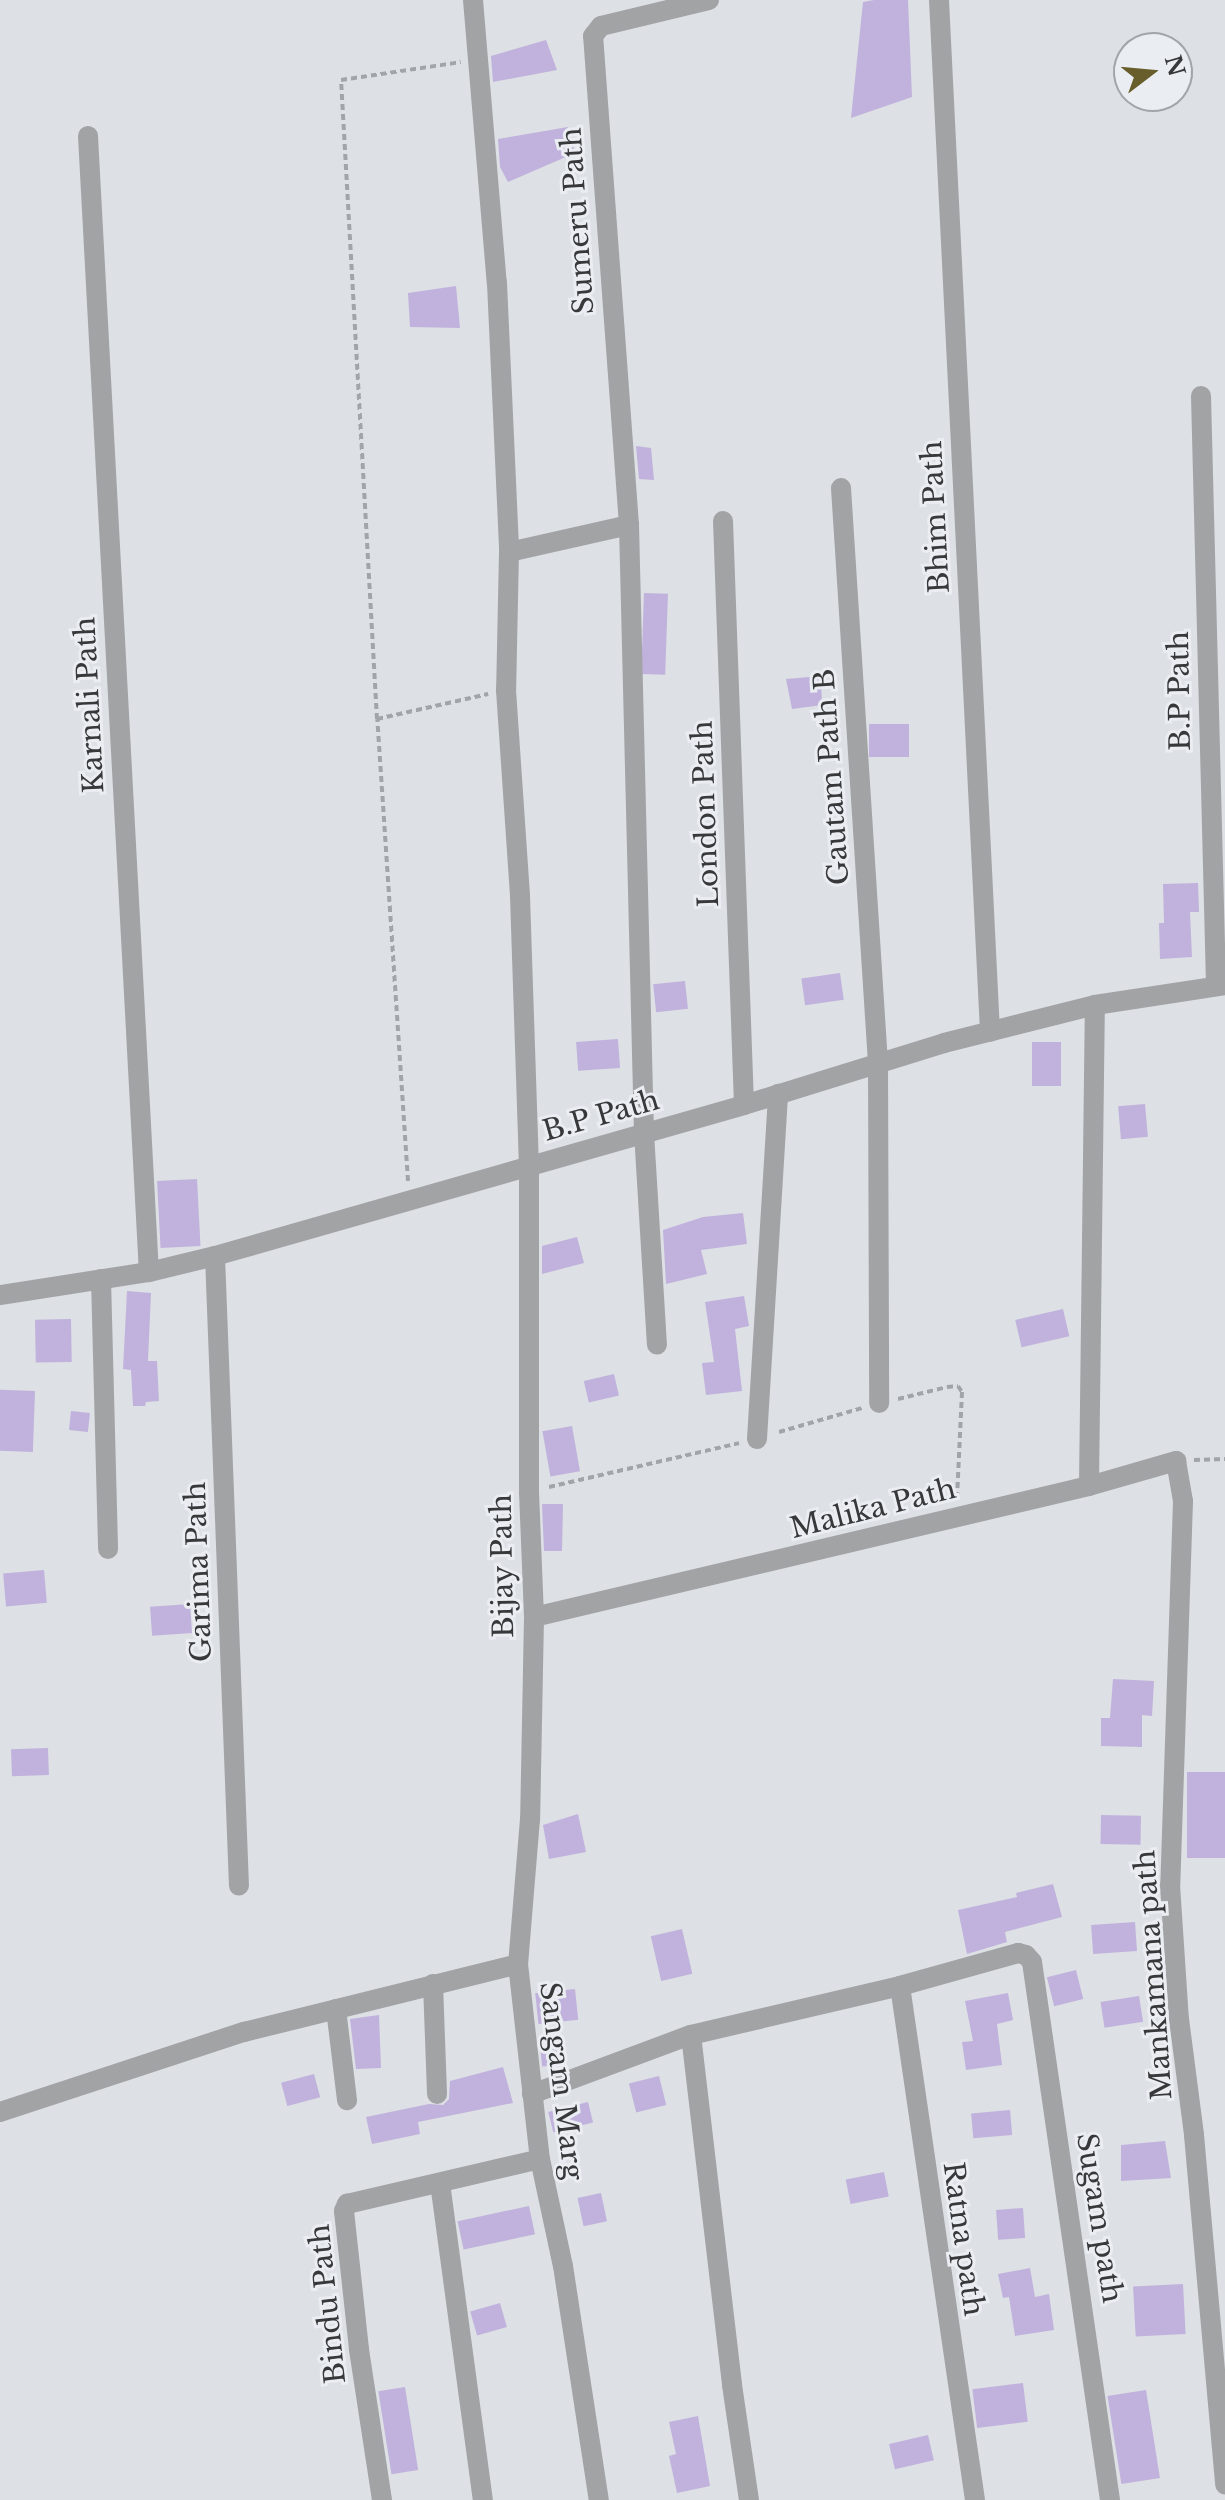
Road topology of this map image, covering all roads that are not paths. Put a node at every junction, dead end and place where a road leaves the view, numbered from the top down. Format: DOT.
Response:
graph roads {
  1 [pos="473,0"];
  2 [pos="709,0"];
  3 [pos="939,0"];
  4 [pos="88,136"];
  5 [pos="1201,396"];
  6 [pos="841,488"];
  7 [pos="723,521"];
  8 [pos="629,525"];
  9 [pos="509,552"];
  10 [pos="1220,985"];
  11 [pos="1095,1005"];
  12 [pos="990,1032"];
  13 [pos="878,1063"];
  14 [pos="778,1094"];
  15 [pos="744,1105"];
  16 [pos="644,1133"];
  17 [pos="529,1166"];
  18 [pos="215,1256"];
  19 [pos="149,1272"];
  20 [pos="101,1279"];
  21 [pos="0,1295"];
  22 [pos="657,1345"];
  23 [pos="879,1403"];
  24 [pos="757,1439"];
  25 [pos="1176,1461"];
  26 [pos="1089,1486"];
  27 [pos="108,1549"];
  28 [pos="534,1617"];
  29 [pos="239,1886"];
  30 [pos="518,1964"];
  31 [pos="433,1984"];
  32 [pos="900,1986"];
  33 [pos="336,2009"];
  34 [pos="691,2035"];
  35 [pos="437,2094"];
  36 [pos="532,2094"];
  37 [pos="347,2100"];
  38 [pos="0,2112"];
  39 [pos="540,2159"];
  40 [pos="440,2183"];
  41 [pos="1225,2485"];
  42 [pos="382,2500"];
  43 [pos="483,2500"];
  44 [pos="599,2500"];
  45 [pos="749,2500"];
  46 [pos="975,2500"];
  47 [pos="1110,2500"];
  1 -- 9 [label="street, Bijay Path"];
  2 -- 8 [label="street, Sumeru Path"];
  3 -- 12 [label="street, Bhim Path"];
  4 -- 19 [label="street, Karnali Path"];
  5 -- 10 [label="street, B.P Path"];
  6 -- 13 [label="street, Gautam Path B"];
  7 -- 15 [label="street, London Path"];
  8 -- 9 [label="street"];
  8 -- 16 [label="street, Sumeru Path"];
  9 -- 17 [label="street, Bijay Path"];
  10 -- 11 [label="street, B.P Path"];
  11 -- 12 [label="street, B.P Path"];
  11 -- 26 [label="street"];
  12 -- 13 [label="street, B.P Path"];
  13 -- 14 [label="street, B.P Path"];
  13 -- 23 [label="street, Gautam Path B"];
  14 -- 15 [label="street, B.P Path"];
  14 -- 24 [label="street"];
  15 -- 16 [label="street, B.P Path"];
  16 -- 17 [label="street, B.P Path"];
  16 -- 22 [label="street, Sumeru Path"];
  17 -- 18 [label="street, B.P Path"];
  17 -- 28 [label="street, Bijay Path"];
  18 -- 19 [label="street, B.P Path"];
  18 -- 29 [label="street, Garima Path"];
  19 -- 20 [label="street, B.P Path"];
  20 -- 21 [label="street, B.P Path"];
  20 -- 27 [label="street"];
  25 -- 26 [label="street, Malika Path"];
  25 -- 41 [label="street, Mankamana path"];
  26 -- 28 [label="street, Malika Path"];
  28 -- 30 [label="street, Bijay Path"];
  30 -- 31 [label="street, Sangam Marg"];
  30 -- 36 [label="street, Sangam Marg"];
  31 -- 33 [label="street, Sangam Marg"];
  31 -- 35 [label="street"];
  32 -- 34 [label="street"];
  32 -- 46 [label="street, Ratna path"];
  32 -- 47 [label="street, Sugam path"];
  33 -- 37 [label="street"];
  33 -- 38 [label="street, Sangam Marg"];
  34 -- 36 [label="street"];
  34 -- 45 [label="street"];
  36 -- 39 [label="street, Sangam Marg"];
  39 -- 40 [label="street, Bindu Path"];
  39 -- 44 [label="street, Sangam Marg"];
  40 -- 42 [label="street, Bindu Path"];
  40 -- 43 [label="street"];
}
